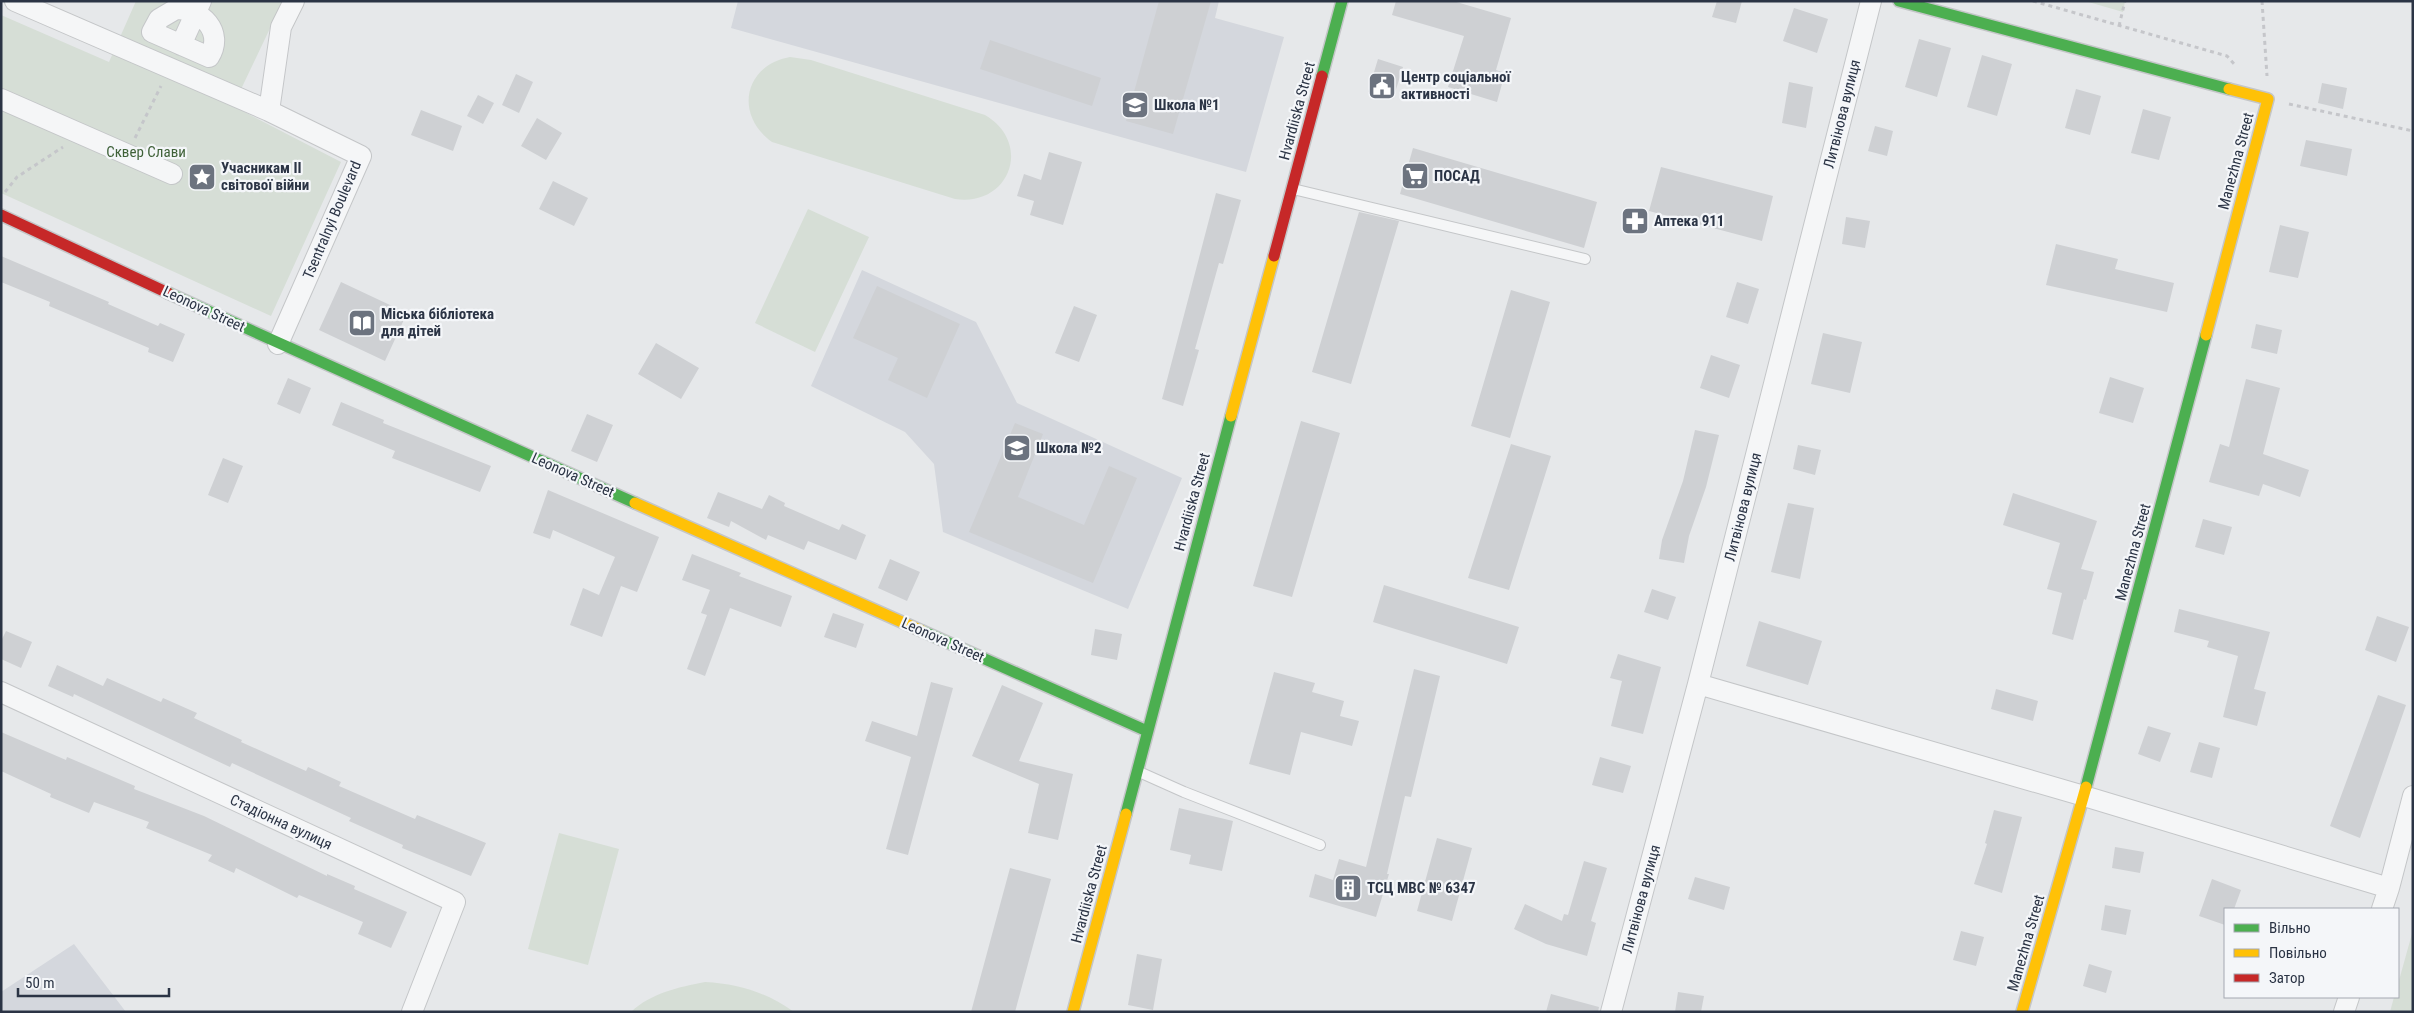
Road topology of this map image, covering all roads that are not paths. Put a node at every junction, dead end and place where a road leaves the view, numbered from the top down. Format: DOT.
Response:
graph roads {
  1 [pos="15,1"];
  2 [pos="294,1"];
  3 [pos="1342,1"];
  4 [pos="1871,1"];
  5 [pos="1899,1"];
  6 [pos="199,7"];
  7 [pos="181,45"];
  8 [pos="1,99"];
  9 [pos="269,111"];
  10 [pos="172,174"];
  11 [pos="1292,189"];
  12 [pos="1,215"];
  13 [pos="1585,258"];
  14 [pos="278,344"];
  15 [pos="1698,684"];
  16 [pos="1,692"];
  17 [pos="1147,732"];
  18 [pos="1136,771"];
  19 [pos="2084,796"];
  20 [pos="2413,796"];
  21 [pos="1320,845"];
  22 [pos="2389,888"];
  23 [pos="2382,908"];
  24 [pos="2349,998"];
  25 [pos="412,1012"];
  26 [pos="1073,1012"];
  27 [pos="1611,1012"];
  28 [pos="2022,1012"];
  29 [pos="2344,1012"];
  1 -- 9 [label="street"];
  2 -- 9 [label="street"];
  3 -- 11 [label="street, Hvardiiska Street"];
  4 -- 15 [label="street, Литвінова вулиця"];
  5 -- 19 [label="street, Manezhna Street"];
  6 -- 7 [label="street"];
  6 -- 7 [label="street"];
  6 -- 7 [label="street"];
  8 -- 10 [label="street"];
  9 -- 14 [label="street, Tsentralnyi Boulevard"];
  11 -- 13 [label="lane"];
  11 -- 17 [label="street, Hvardiiska Street"];
  12 -- 14 [label="street, Leonova Street"];
  14 -- 17 [label="street, Leonova Street"];
  15 -- 19 [label="street"];
  15 -- 27 [label="street, Литвінова вулиця"];
  16 -- 25 [label="street, Стадіонна вулиця"];
  17 -- 18 [label="street, Hvardiiska Street"];
  18 -- 21 [label="lane"];
  18 -- 26 [label="street, Hvardiiska Street"];
  19 -- 22 [label="street"];
  19 -- 28 [label="street, Manezhna Street"];
  20 -- 22 [label="street"];
  22 -- 23 [label="street"];
  24 -- 29 [label="street"];
}
